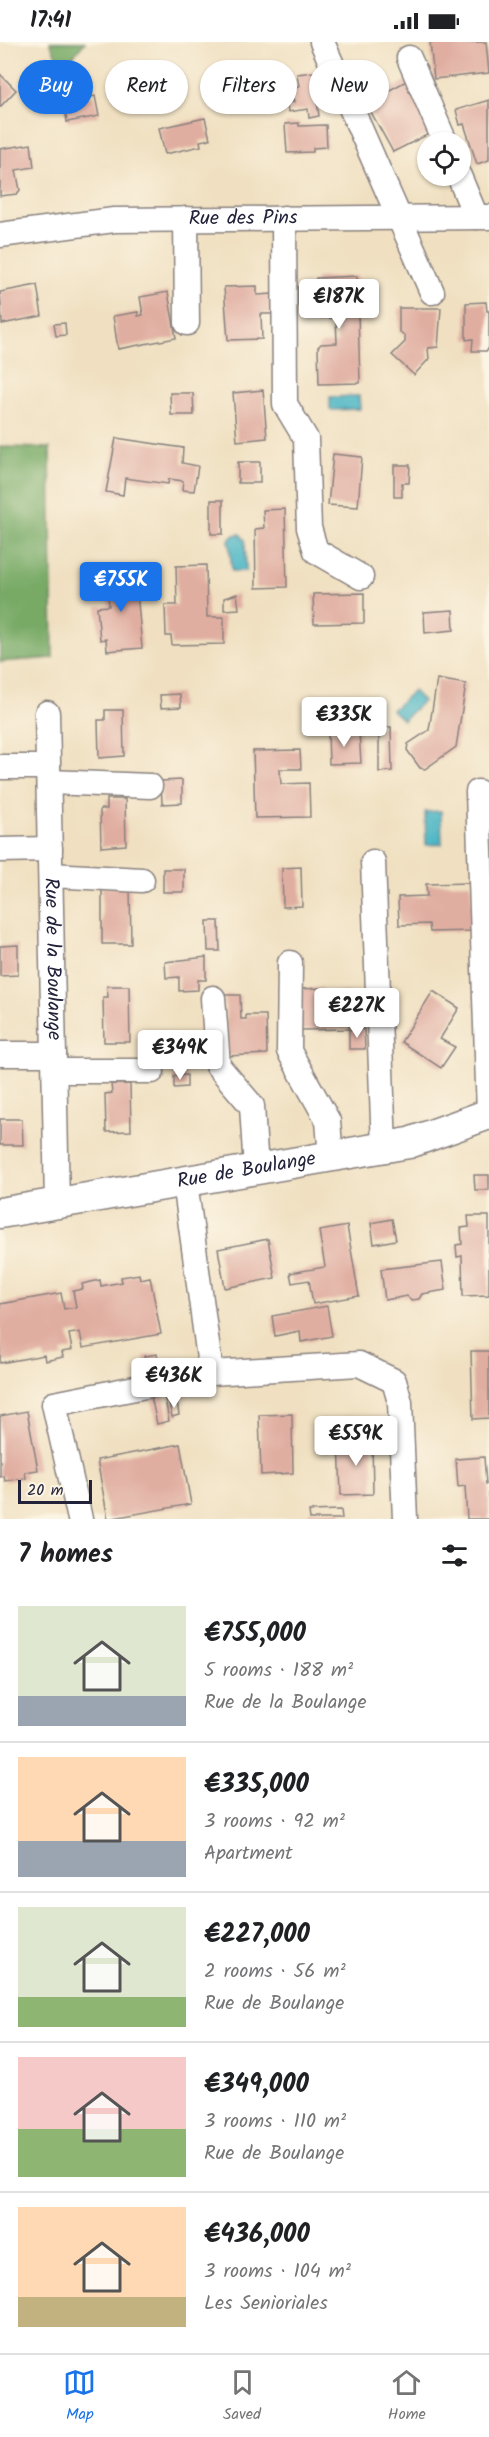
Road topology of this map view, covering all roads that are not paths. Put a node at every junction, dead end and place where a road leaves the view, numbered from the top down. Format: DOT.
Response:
graph roads {
  1 [pos="322,42"];
  2 [pos="409,58"];
  3 [pos="441,132"];
  4 [pos="465,186"];
  5 [pos="398,216"];
  6 [pos="483,217"];
  7 [pos="284,218"];
  8 [pos="186,219"];
  9 [pos="0,235"];
  10 [pos="432,292"];
  11 [pos="187,324"];
  12 [pos="361,577"];
  13 [pos="47,713"];
  14 [pos="0,767"];
  15 [pos="49,775"];
  16 [pos="150,786"];
  17 [pos="478,792"];
  18 [pos="50,849"];
  19 [pos="0,850"];
  20 [pos="374,862"];
  21 [pos="51,875"];
  22 [pos="142,880"];
  23 [pos="290,963"];
  24 [pos="213,998"];
  25 [pos="0,1054"];
  26 [pos="54,1062"];
  27 [pos="152,1071"];
  28 [pos="489,1114"];
  29 [pos="384,1147"];
  30 [pos="331,1157"];
  31 [pos="256,1170"];
  32 [pos="184,1182"];
  33 [pos="57,1204"];
  34 [pos="0,1213"];
  35 [pos="211,1373"];
  36 [pos="80,1519"];
  37 [pos="405,1519"];
  1 -- 5 [label="street"];
  2 -- 3 [label="street"];
  4 -- 6 [label="street"];
  5 -- 6 [label="street, Rue des Pins"];
  5 -- 7 [label="street, Rue des Pins"];
  5 -- 10 [label="street"];
  7 -- 8 [label="street, Rue des Pins"];
  7 -- 12 [label="street"];
  8 -- 9 [label="street, Rue des Pins"];
  8 -- 11 [label="street"];
  13 -- 15 [label="street, Rue de la Boulange"];
  14 -- 15 [label="street"];
  15 -- 16 [label="street"];
  15 -- 18 [label="street, Rue de la Boulange"];
  17 -- 28 [label="street"];
  18 -- 19 [label="street"];
  18 -- 21 [label="street, Rue de la Boulange"];
  20 -- 29 [label="street"];
  21 -- 22 [label="street"];
  21 -- 26 [label="street, Rue de la Boulange"];
  23 -- 30 [label="street"];
  24 -- 31 [label="street"];
  25 -- 26 [label="street"];
  26 -- 27 [label="street"];
  26 -- 33 [label="street, Rue de la Boulange"];
  28 -- 29 [label="main road, Rue de Boulange"];
  29 -- 30 [label="main road, Rue de Boulange"];
  30 -- 31 [label="main road, Rue de Boulange"];
  31 -- 32 [label="main road, Rue de Boulange"];
  32 -- 33 [label="main road, Rue de Boulange"];
  32 -- 35 [label="street"];
  33 -- 34 [label="main road, Rue de Boulange"];
  35 -- 36 [label="street"];
  35 -- 37 [label="street"];
}
